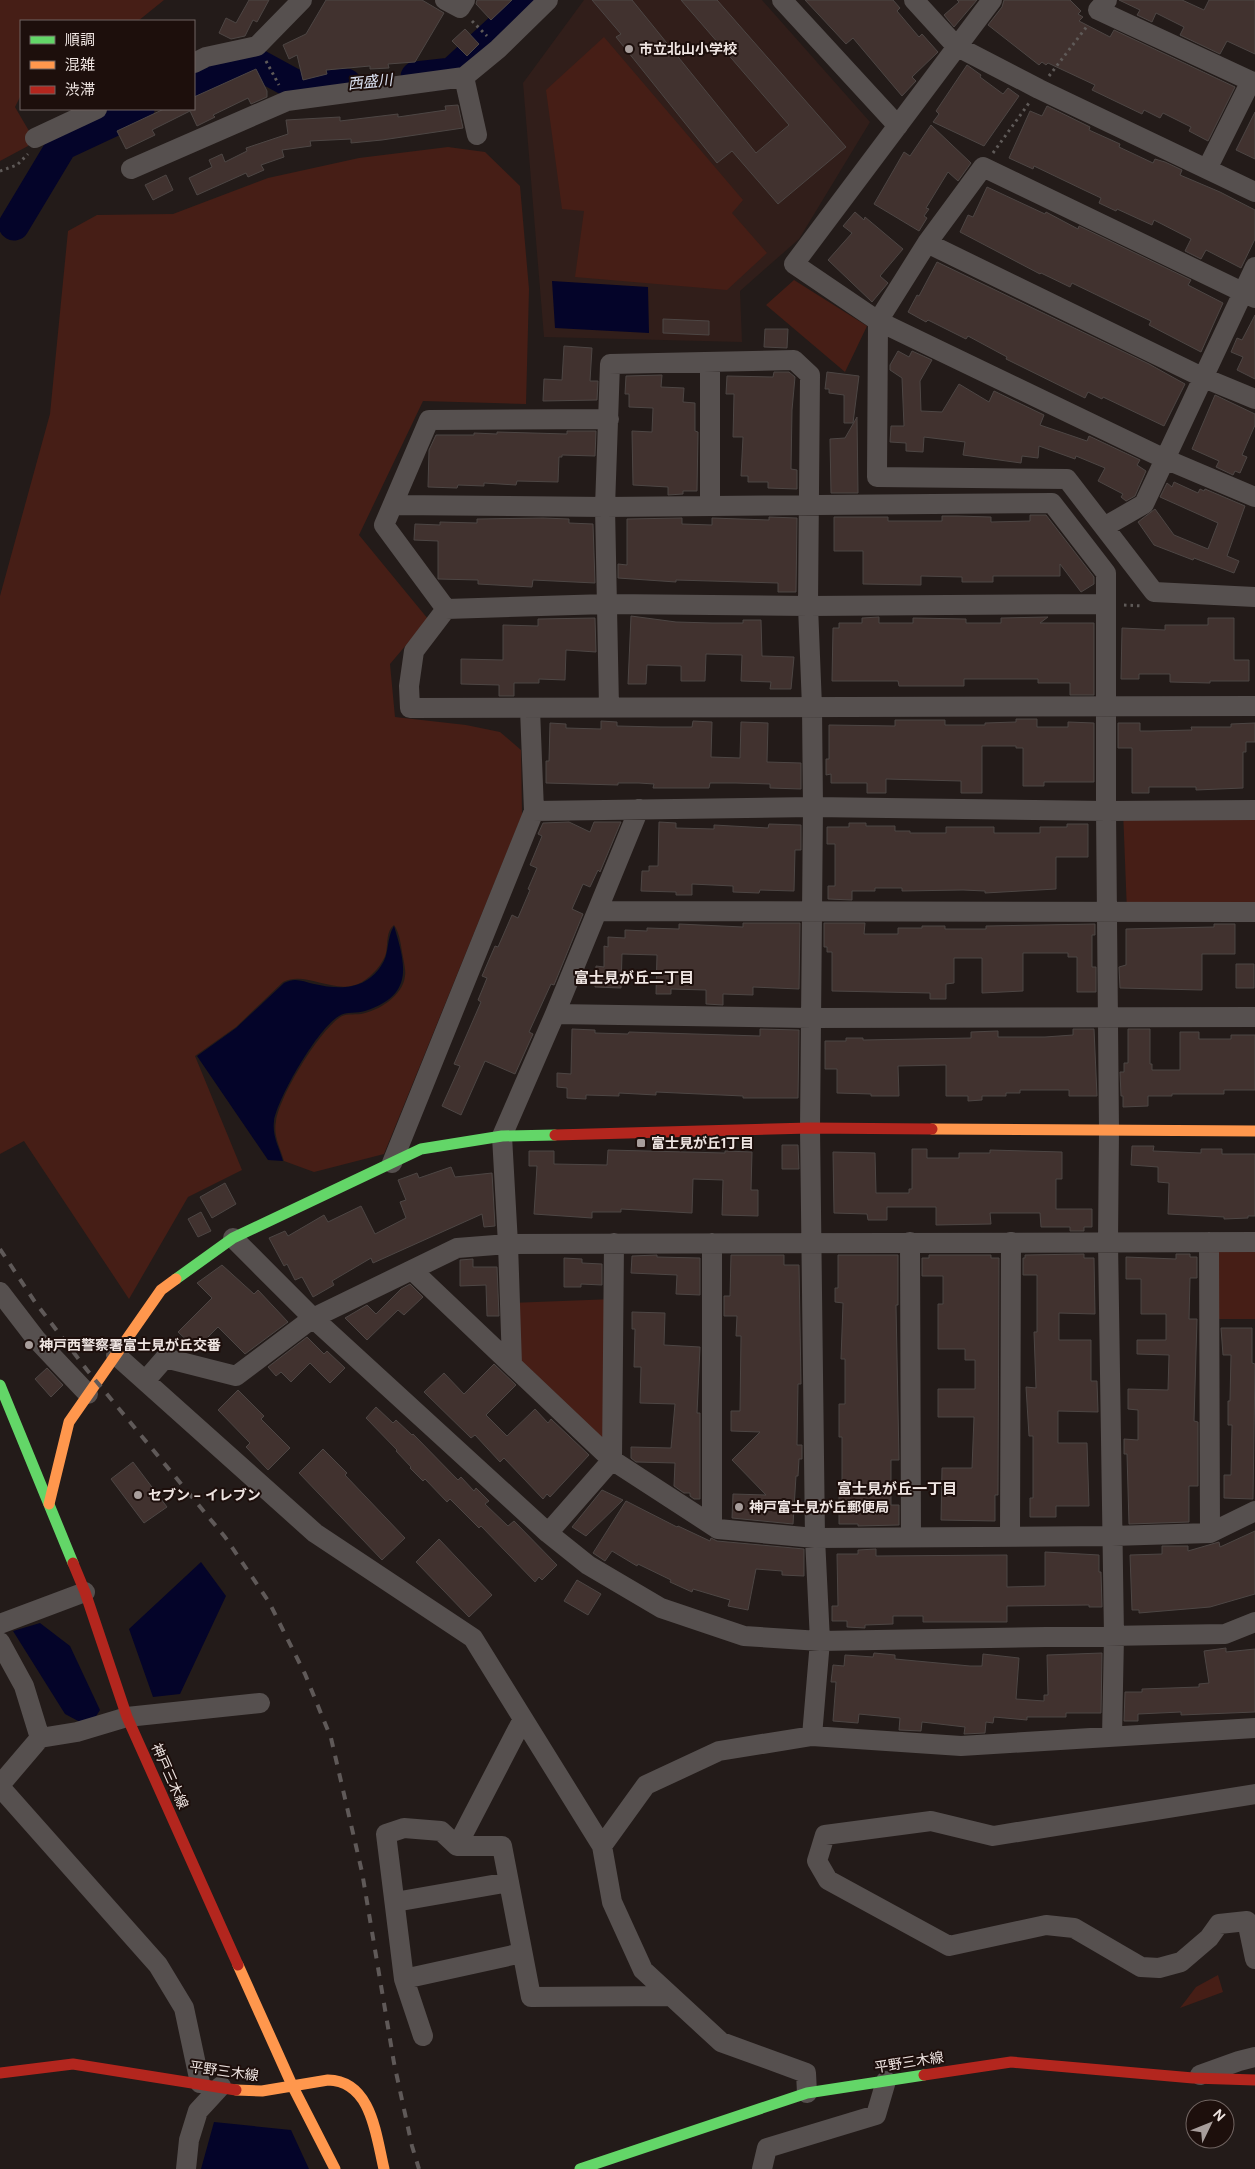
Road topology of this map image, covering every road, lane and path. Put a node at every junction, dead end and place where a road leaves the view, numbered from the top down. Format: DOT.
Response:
graph roads {
  1 [pos="302,0"];
  2 [pos="548,0"];
  3 [pos="782,0"];
  4 [pos="914,0"];
  5 [pos="992,0"];
  6 [pos="1107,0"];
  7 [pos="457,2"];
  8 [pos="258,46"];
  9 [pos="956,46"];
  10 [pos="498,48"];
  11 [pos="195,62"];
  12 [pos="464,78"];
  13 [pos="1253,82"];
  14 [pos="287,101"];
  15 [pos="96,110"];
  16 [pos="898,126"];
  17 [pos="477,135"];
  18 [pos="35,138"];
  19 [pos="132,169"];
  20 [pos="1207,169"];
  21 [pos="0,171"];
  22 [pos="1255,192"];
  23 [pos="927,243"];
  24 [pos="1255,267"];
  25 [pos="1248,295"];
  26 [pos="878,321"];
  27 [pos="710,362"];
  28 [pos="1204,378"];
  29 [pos="1255,399"];
  30 [pos="609,419"];
  31 [pos="1165,459"];
  32 [pos="1255,497"];
  33 [pos="393,505"];
  34 [pos="810,505"];
  35 [pos="710,506"];
  36 [pos="606,507"];
  37 [pos="1104,527"];
  38 [pos="1154,592"];
  39 [pos="1255,597"];
  40 [pos="607,604"];
  41 [pos="1106,604"];
  42 [pos="808,606"];
  43 [pos="446,609"];
  44 [pos="1255,706"];
  45 [pos="609,707"];
  46 [pos="812,707"];
  47 [pos="1106,707"];
  48 [pos="530,709"];
  49 [pos="813,807"];
  50 [pos="639,809"];
  51 [pos="1106,810"];
  52 [pos="1255,810"];
  53 [pos="534,811"];
  54 [pos="812,910"];
  55 [pos="598,911"];
  56 [pos="1107,912"];
  57 [pos="1255,912"];
  58 [pos="555,1014"];
  59 [pos="1108,1017"];
  60 [pos="1255,1017"];
  61 [pos="811,1018"];
  62 [pos="810,1128"];
  63 [pos="1109,1130"];
  64 [pos="1255,1131"];
  65 [pos="502,1136"];
  66 [pos="392,1163"];
  67 [pos="232,1238"];
  68 [pos="812,1242"];
  69 [pos="910,1242"];
  70 [pos="1011,1242"];
  71 [pos="1108,1242"];
  72 [pos="1209,1242"];
  73 [pos="1255,1242"];
  74 [pos="712,1243"];
  75 [pos="508,1244"];
  76 [pos="614,1244"];
  77 [pos="412,1270"];
  78 [pos="0,1292"];
  79 [pos="313,1318"];
  80 [pos="116,1354"];
  81 [pos="512,1364"];
  82 [pos="145,1381"];
  83 [pos="0,1385"];
  84 [pos="88,1394"];
  85 [pos="612,1460"];
  86 [pos="49,1504"];
  87 [pos="1255,1511"];
  88 [pos="712,1525"];
  89 [pos="548,1532"];
  90 [pos="1210,1532"];
  91 [pos="1010,1536"];
  92 [pos="1112,1536"];
  93 [pos="911,1537"];
  94 [pos="815,1538"];
  95 [pos="85,1592"];
  96 [pos="1255,1622"];
  97 [pos="0,1624"];
  98 [pos="1114,1636"];
  99 [pos="820,1640"];
  100 [pos="0,1642"];
  101 [pos="260,1703"];
  102 [pos="127,1717"];
  103 [pos="523,1719"];
  104 [pos="1255,1728"];
  105 [pos="812,1736"];
  106 [pos="1112,1737"];
  107 [pos="40,1738"];
  108 [pos="0,1786"];
  109 [pos="1255,1794"];
  110 [pos="457,1846"];
  111 [pos="602,1846"];
  112 [pos="509,1882"];
  113 [pos="395,1902"];
  114 [pos="522,1953"];
  115 [pos="1255,1959"];
  116 [pos="404,1979"];
  117 [pos="671,1996"];
  118 [pos="423,2036"];
  119 [pos="1255,2057"];
  120 [pos="0,2073"];
  121 [pos="1193,2078"];
  122 [pos="1255,2080"];
  123 [pos="886,2081"];
  124 [pos="200,2083"];
  125 [pos="221,2086"];
  126 [pos="292,2086"];
  127 [pos="808,2093"];
  128 [pos="186,2169"];
  129 [pos="335,2169"];
  130 [pos="384,2169"];
  131 [pos="580,2169"];
  132 [pos="762,2169"];
  1 -- 8 [label="street"];
  2 -- 10 [label="street"];
  3 -- 16 [label="street"];
  4 -- 9 [label="street"];
  5 -- 9 [label="street"];
  6 -- 13 [label="street"];
  7 -- 10 [label="path"];
  8 -- 11 [label="street"];
  8 -- 14 [label="path"];
  9 -- 16 [label="street"];
  9 -- 20 [label="street"];
  10 -- 12 [label="street"];
  12 -- 14 [label="street"];
  12 -- 17 [label="street"];
  13 -- 20 [label="street"];
  14 -- 19 [label="street"];
  15 -- 18 [label="street"];
  16 -- 26 [label="street"];
  18 -- 21 [label="path"];
  20 -- 22 [label="street"];
  23 -- 25 [label="street"];
  23 -- 26 [label="street"];
  23 -- 28 [label="street"];
  24 -- 25 [label="street"];
  25 -- 28 [label="street"];
  26 -- 31 [label="street"];
  26 -- 37 [label="street"];
  27 -- 30 [label="street"];
  27 -- 34 [label="street"];
  27 -- 35 [label="street"];
  28 -- 29 [label="street"];
  28 -- 31 [label="street"];
  30 -- 33 [label="street"];
  30 -- 36 [label="street"];
  31 -- 32 [label="street"];
  31 -- 37 [label="street"];
  33 -- 36 [label="street"];
  33 -- 43 [label="street"];
  34 -- 35 [label="street"];
  34 -- 41 [label="street"];
  34 -- 42 [label="street"];
  35 -- 36 [label="street"];
  36 -- 40 [label="street"];
  37 -- 38 [label="street"];
  38 -- 39 [label="street"];
  38 -- 41 [label="path"];
  40 -- 42 [label="street"];
  40 -- 43 [label="street"];
  40 -- 45 [label="street"];
  41 -- 42 [label="street"];
  41 -- 47 [label="street"];
  42 -- 46 [label="street"];
  43 -- 48 [label="street"];
  44 -- 47 [label="street"];
  45 -- 46 [label="street"];
  45 -- 48 [label="street"];
  46 -- 47 [label="street"];
  46 -- 49 [label="street"];
  47 -- 51 [label="street"];
  48 -- 53 [label="street"];
  49 -- 50 [label="street"];
  49 -- 51 [label="street"];
  49 -- 54 [label="street"];
  50 -- 53 [label="street"];
  50 -- 55 [label="street"];
  51 -- 52 [label="street"];
  51 -- 56 [label="street"];
  53 -- 66 [label="street"];
  54 -- 55 [label="street"];
  54 -- 56 [label="street"];
  54 -- 61 [label="street"];
  55 -- 58 [label="street"];
  56 -- 57 [label="street"];
  56 -- 59 [label="street"];
  58 -- 61 [label="street"];
  58 -- 65 [label="street"];
  59 -- 60 [label="street"];
  59 -- 61 [label="street"];
  59 -- 63 [label="street"];
  61 -- 62 [label="street"];
  62 -- 63 [label="main road"];
  62 -- 65 [label="main road"];
  62 -- 68 [label="street"];
  63 -- 64 [label="main road"];
  63 -- 71 [label="street"];
  65 -- 66 [label="main road"];
  65 -- 75 [label="street"];
  66 -- 67 [label="main road"];
  67 -- 79 [label="street"];
  67 -- 80 [label="main road"];
  68 -- 69 [label="street"];
  68 -- 74 [label="street"];
  68 -- 94 [label="street"];
  69 -- 70 [label="street"];
  69 -- 93 [label="street"];
  70 -- 71 [label="street"];
  70 -- 91 [label="street"];
  71 -- 72 [label="street"];
  71 -- 92 [label="street"];
  72 -- 73 [label="street"];
  72 -- 90 [label="street"];
  74 -- 76 [label="street"];
  74 -- 88 [label="street"];
  75 -- 76 [label="street"];
  75 -- 77 [label="street"];
  75 -- 81 [label="street"];
  76 -- 85 [label="street"];
  77 -- 79 [label="street"];
  77 -- 81 [label="street"];
  78 -- 84 [label="street"];
  79 -- 82 [label="street"];
  79 -- 89 [label="street"];
  80 -- 82 [label="street"];
  80 -- 84 [label="main road"];
  81 -- 85 [label="street"];
  82 -- 103 [label="street"];
  83 -- 86 [label="main road, 神戸三木線"];
  84 -- 86 [label="main road"];
  85 -- 88 [label="street"];
  85 -- 89 [label="street"];
  86 -- 95 [label="main road, 神戸三木線"];
  87 -- 90 [label="street"];
  88 -- 94 [label="street"];
  89 -- 99 [label="street"];
  90 -- 92 [label="street"];
  91 -- 92 [label="street"];
  91 -- 93 [label="street"];
  92 -- 98 [label="street"];
  93 -- 94 [label="street"];
  94 -- 99 [label="street"];
  95 -- 97 [label="street"];
  95 -- 102 [label="main road, 神戸三木線"];
  96 -- 98 [label="street"];
  98 -- 99 [label="street"];
  98 -- 106 [label="street"];
  99 -- 105 [label="street"];
  100 -- 107 [label="street"];
  101 -- 102 [label="street"];
  102 -- 107 [label="street"];
  102 -- 126 [label="main road, 神戸三木線"];
  103 -- 110 [label="street"];
  103 -- 111 [label="street"];
  104 -- 106 [label="street"];
  105 -- 106 [label="street"];
  105 -- 111 [label="street"];
  107 -- 108 [label="street"];
  108 -- 124 [label="street"];
  109 -- 115 [label="street"];
  110 -- 112 [label="street"];
  110 -- 113 [label="street"];
  111 -- 117 [label="street"];
  112 -- 113 [label="street"];
  112 -- 114 [label="street"];
  113 -- 116 [label="street"];
  114 -- 116 [label="street"];
  114 -- 117 [label="street"];
  116 -- 118 [label="street"];
  117 -- 127 [label="street"];
  119 -- 121 [label="street"];
  120 -- 124 [label="main road, 平野三木線"];
  121 -- 122 [label="main road, 平野三木線"];
  121 -- 123 [label="main road, 平野三木線"];
  123 -- 127 [label="main road, 平野三木線"];
  123 -- 132 [label="street"];
  124 -- 125 [label="main road, 平野三木線"];
  125 -- 126 [label="main road, 平野三木線"];
  125 -- 128 [label="street"];
  126 -- 129 [label="main road, 神戸三木線"];
  126 -- 130 [label="main road, 平野三木線"];
  127 -- 131 [label="main road, 平野三木線"];
}
